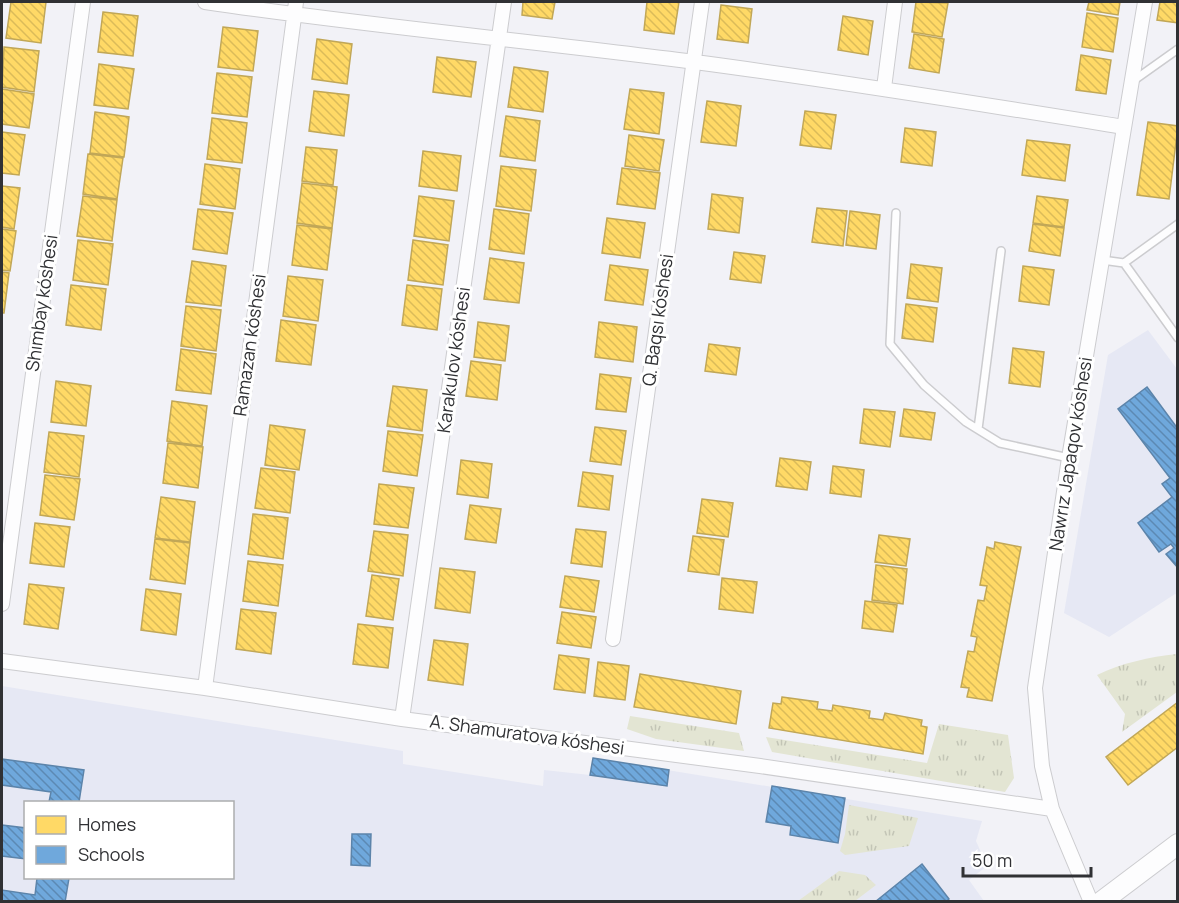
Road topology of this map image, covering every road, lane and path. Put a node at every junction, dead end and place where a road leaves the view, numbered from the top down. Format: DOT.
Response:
graph roads {
  1 [pos="83,2"];
  2 [pos="205,2"];
  3 [pos="504,2"];
  4 [pos="702,2"];
  5 [pos="895,2"];
  6 [pos="1145,2"];
  7 [pos="295,8"];
  8 [pos="500,39"];
  9 [pos="1178,49"];
  10 [pos="694,62"];
  11 [pos="1131,83"];
  12 [pos="884,88"];
  13 [pos="1124,127"];
  14 [pos="896,213"];
  15 [pos="1178,224"];
  16 [pos="1001,251"];
  17 [pos="1102,260"];
  18 [pos="1124,263"];
  19 [pos="1178,338"];
  20 [pos="978,429"];
  21 [pos="1070,458"];
  22 [pos="2,604"];
  23 [pos="613,639"];
  24 [pos="2,661"];
  25 [pos="204,688"];
  26 [pos="402,718"];
  27 [pos="1052,809"];
  28 [pos="1178,844"];
  29 [pos="1091,902"];
  30 [pos="1101,902"];
  1 -- 22 [label="street, Shımbay kóshesi"];
  2 -- 7 [label="street"];
  3 -- 8 [label="street, Karakulov kóshesi"];
  4 -- 10 [label="street, Q. Baqsı kóshesi"];
  5 -- 12 [label="street"];
  6 -- 11 [label="street, Nawrız Japaqov kóshesi"];
  7 -- 8 [label="street"];
  7 -- 25 [label="street, Ramazan kóshesi"];
  8 -- 10 [label="street"];
  8 -- 26 [label="street, Karakulov kóshesi"];
  9 -- 11 [label="lane"];
  10 -- 12 [label="street"];
  10 -- 23 [label="street, Q. Baqsı kóshesi"];
  11 -- 13 [label="street, Nawrız Japaqov kóshesi"];
  12 -- 13 [label="street"];
  13 -- 17 [label="street, Nawrız Japaqov kóshesi"];
  14 -- 20 [label="lane"];
  15 -- 18 [label="lane"];
  16 -- 20 [label="lane"];
  17 -- 18 [label="lane"];
  17 -- 21 [label="street, Nawrız Japaqov kóshesi"];
  18 -- 19 [label="lane"];
  20 -- 21 [label="lane"];
  21 -- 27 [label="street, Nawrız Japaqov kóshesi"];
  24 -- 25 [label="street, A. Shamuratova kóshesi"];
  25 -- 26 [label="street, A. Shamuratova kóshesi"];
  26 -- 27 [label="street, A. Shamuratova kóshesi"];
  27 -- 29 [label="street, Nawrız Japaqov kóshesi"];
  28 -- 30 [label="street"];
}
